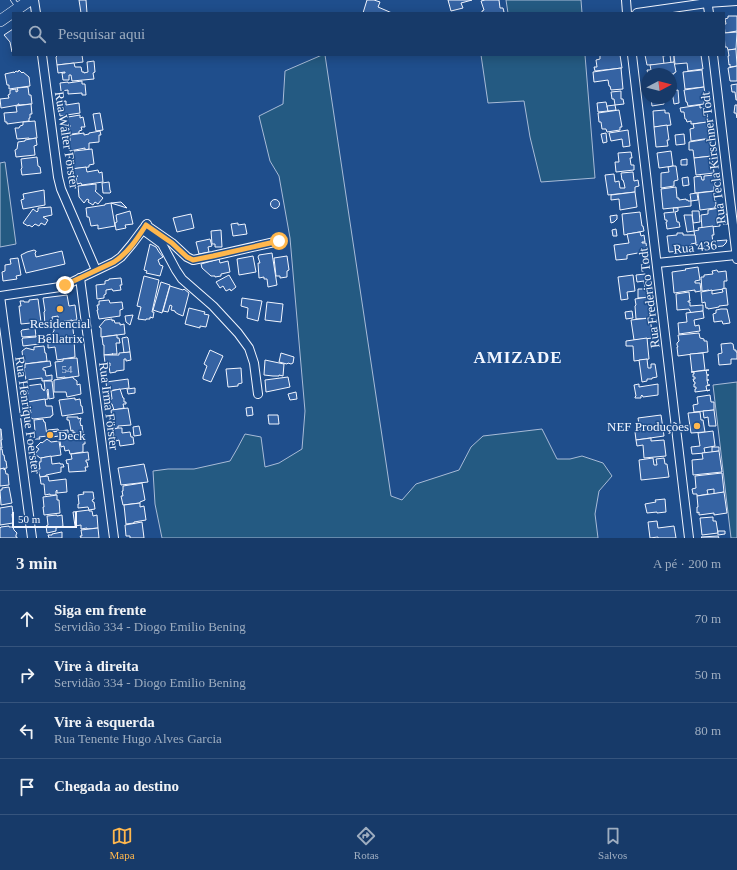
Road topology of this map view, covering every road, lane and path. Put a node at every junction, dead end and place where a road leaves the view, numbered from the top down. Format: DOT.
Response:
graph roads {
  1 [pos="30,0"];
  2 [pos="34,0"];
  3 [pos="626,0"];
  4 [pos="707,1"];
  5 [pos="737,1"];
  6 [pos="16,4"];
  7 [pos="36,12"];
  8 [pos="627,12"];
  9 [pos="643,12"];
  10 [pos="709,12"];
  11 [pos="0,21"];
  12 [pos="42,56"];
  13 [pos="632,56"];
  14 [pos="713,56"];
  15 [pos="145,227"];
  16 [pos="279,241"];
  17 [pos="736,255"];
  18 [pos="737,259"];
  19 [pos="657,263"];
  20 [pos="96,270"];
  21 [pos="80,278"];
  22 [pos="0,296"];
  23 [pos="258,394"];
  24 [pos="32,538"];
  25 [pos="114,538"];
  26 [pos="689,538"];
  1 -- 6 [label="main road"];
  2 -- 7 [label="street"];
  3 -- 8 [label="street"];
  4 -- 5 [label="street"];
  4 -- 9 [label="street"];
  4 -- 10 [label="street"];
  6 -- 11 [label="main road"];
  12 -- 20 [label="street, Rua Walter Förster"];
  13 -- 19 [label="street, Rua Frederico Todt"];
  14 -- 17 [label="street, Rua Tecla Kirschner Todt"];
  15 -- 16 [label="street"];
  15 -- 20 [label="street"];
  15 -- 23 [label="street"];
  17 -- 18 [label="street, Rua Tecla Kirschner Todt"];
  17 -- 19 [label="street, Rua 436"];
  19 -- 26 [label="street, Rua Frederico Todt"];
  20 -- 21 [label="street"];
  21 -- 22 [label="street"];
  21 -- 25 [label="street, Rua Irma Förster"];
  22 -- 24 [label="street, Rua Henrique Foerster"];
}
